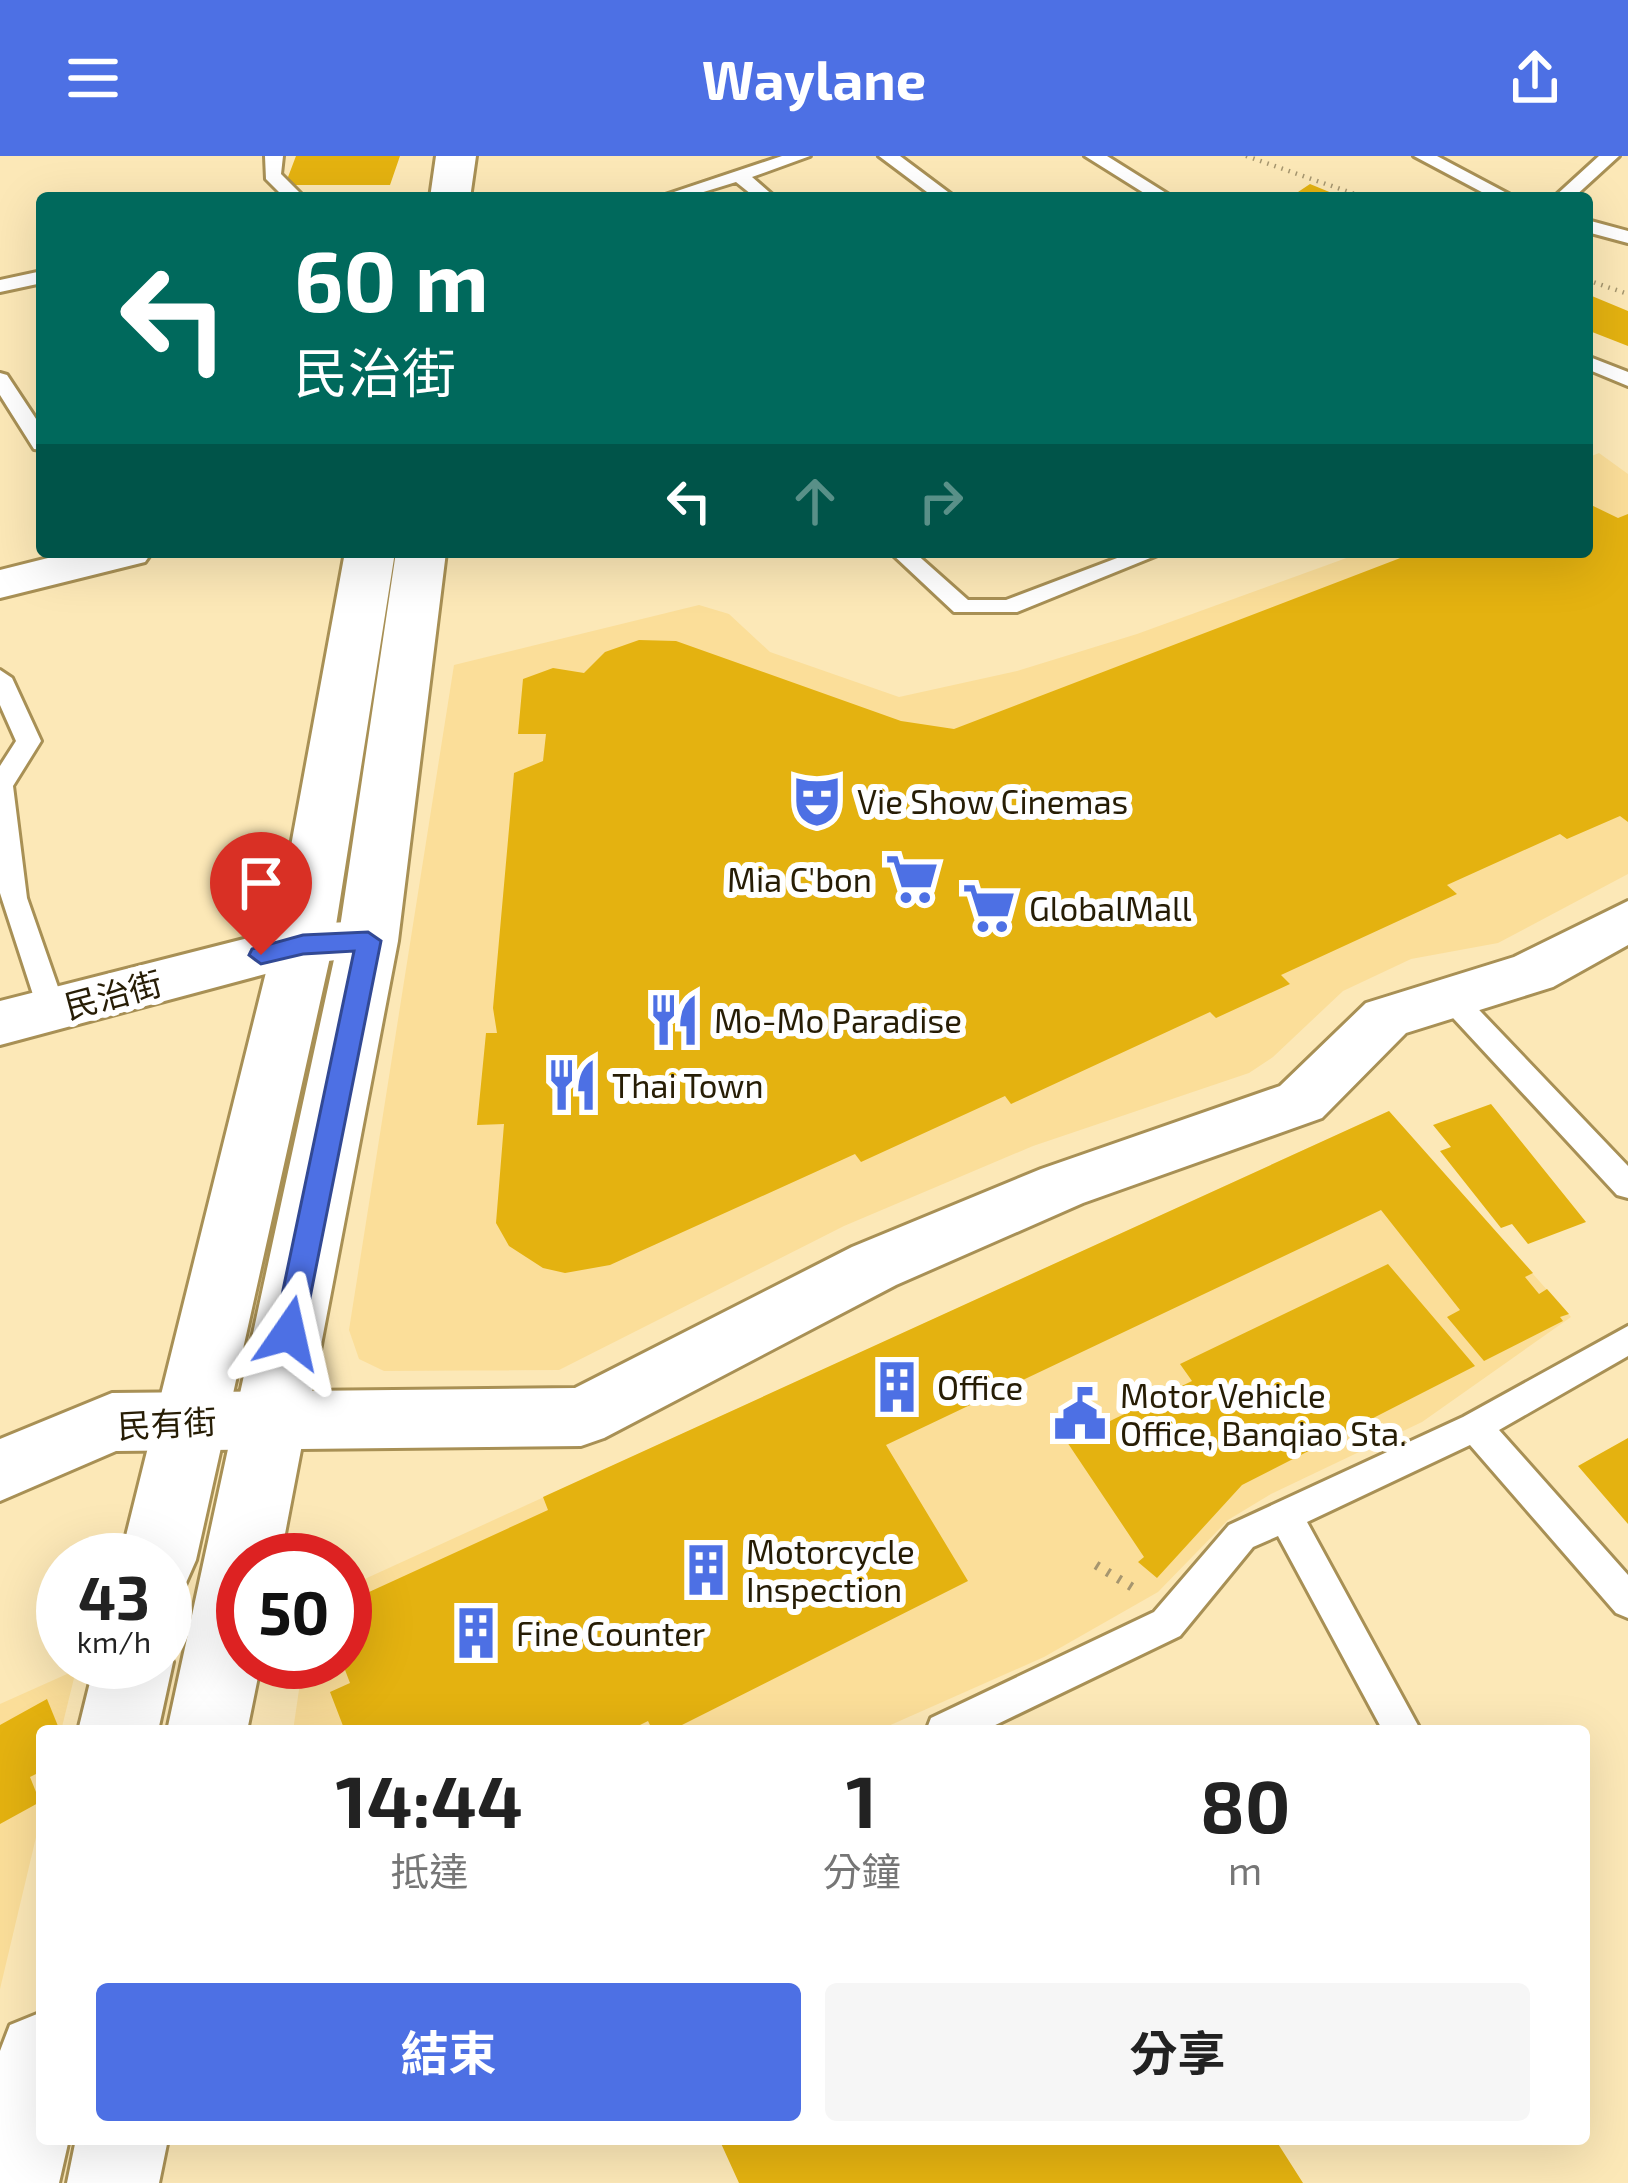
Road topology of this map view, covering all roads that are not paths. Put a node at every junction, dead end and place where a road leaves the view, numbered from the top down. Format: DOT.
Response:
graph roads {
  1 [pos="274,156"];
  2 [pos="455,156"];
  3 [pos="489,156"];
  4 [pos="801,156"];
  5 [pos="888,156"];
  6 [pos="1094,156"];
  7 [pos="1423,156"];
  8 [pos="1614,156"];
  9 [pos="1628,157"];
  10 [pos="739,175"];
  11 [pos="290,192"];
  12 [pos="451,192"];
  13 [pos="484,192"];
  14 [pos="684,192"];
  15 [pos="759,192"];
  16 [pos="938,192"];
  17 [pos="1156,192"];
  18 [pos="1495,192"];
  19 [pos="1569,192"];
  20 [pos="1593,228"];
  21 [pos="1628,237"];
  22 [pos="36,278"];
  23 [pos="0,286"];
  24 [pos="1593,365"];
  25 [pos="0,379"];
  26 [pos="1628,380"];
  27 [pos="0,432"];
  28 [pos="35,436"];
  29 [pos="104,558"];
  30 [pos="369,558"];
  31 [pos="420,558"];
  32 [pos="908,558"];
  33 [pos="1138,558"];
  34 [pos="0,584"];
  35 [pos="0,678"];
  36 [pos="1628,920"];
  37 [pos="368,941"];
  38 [pos="303,944"];
  39 [pos="1451,998"];
  40 [pos="26,1017"];
  41 [pos="1628,1186"];
  42 [pos="1628,1340"];
  43 [pos="191,1420"];
  44 [pos="271,1420"];
  45 [pos="1475,1427"];
  46 [pos="0,1471"];
  47 [pos="1284,1513"];
  48 [pos="164,1533"];
  49 [pos="1628,1601"];
  50 [pos="128,1689"];
  51 [pos="119,1725"];
  52 [pos="208,1725"];
  53 [pos="957,1725"];
  54 [pos="1400,1725"];
  55 [pos="36,2083"];
  56 [pos="121,2145"];
  57 [pos="13,2183"];
  58 [pos="113,2183"];
  1 -- 11 [label="lane"];
  2 -- 12 [label="main road"];
  3 -- 13 [label="main road"];
  4 -- 10 [label="lane"];
  5 -- 16 [label="lane"];
  6 -- 17 [label="lane"];
  7 -- 18 [label="lane"];
  8 -- 9 [label="lane"];
  8 -- 19 [label="lane"];
  10 -- 14 [label="lane"];
  10 -- 15 [label="lane"];
  20 -- 21 [label="lane"];
  22 -- 23 [label="lane"];
  24 -- 26 [label="lane"];
  25 -- 28 [label="lane"];
  27 -- 28 [label="lane"];
  29 -- 34 [label="street"];
  30 -- 38 [label="main road"];
  31 -- 37 [label="main road"];
  32 -- 33 [label="lane"];
  35 -- 40 [label="lane"];
  36 -- 39 [label="street, 民有街"];
  37 -- 38 [label="street, 民治街"];
  37 -- 44 [label="main road"];
  38 -- 40 [label="street, 民治街"];
  38 -- 43 [label="main road"];
  39 -- 41 [label="lane"];
  39 -- 44 [label="street, 民有街"];
  42 -- 45 [label="lane"];
  43 -- 44 [label="street, 民有街"];
  43 -- 46 [label="street, 民有街"];
  43 -- 48 [label="main road"];
  44 -- 52 [label="main road"];
  45 -- 47 [label="lane"];
  45 -- 49 [label="lane"];
  47 -- 53 [label="lane"];
  47 -- 54 [label="lane"];
  50 -- 51 [label="main road"];
  55 -- 57 [label="main road"];
  56 -- 58 [label="main road"];
}
